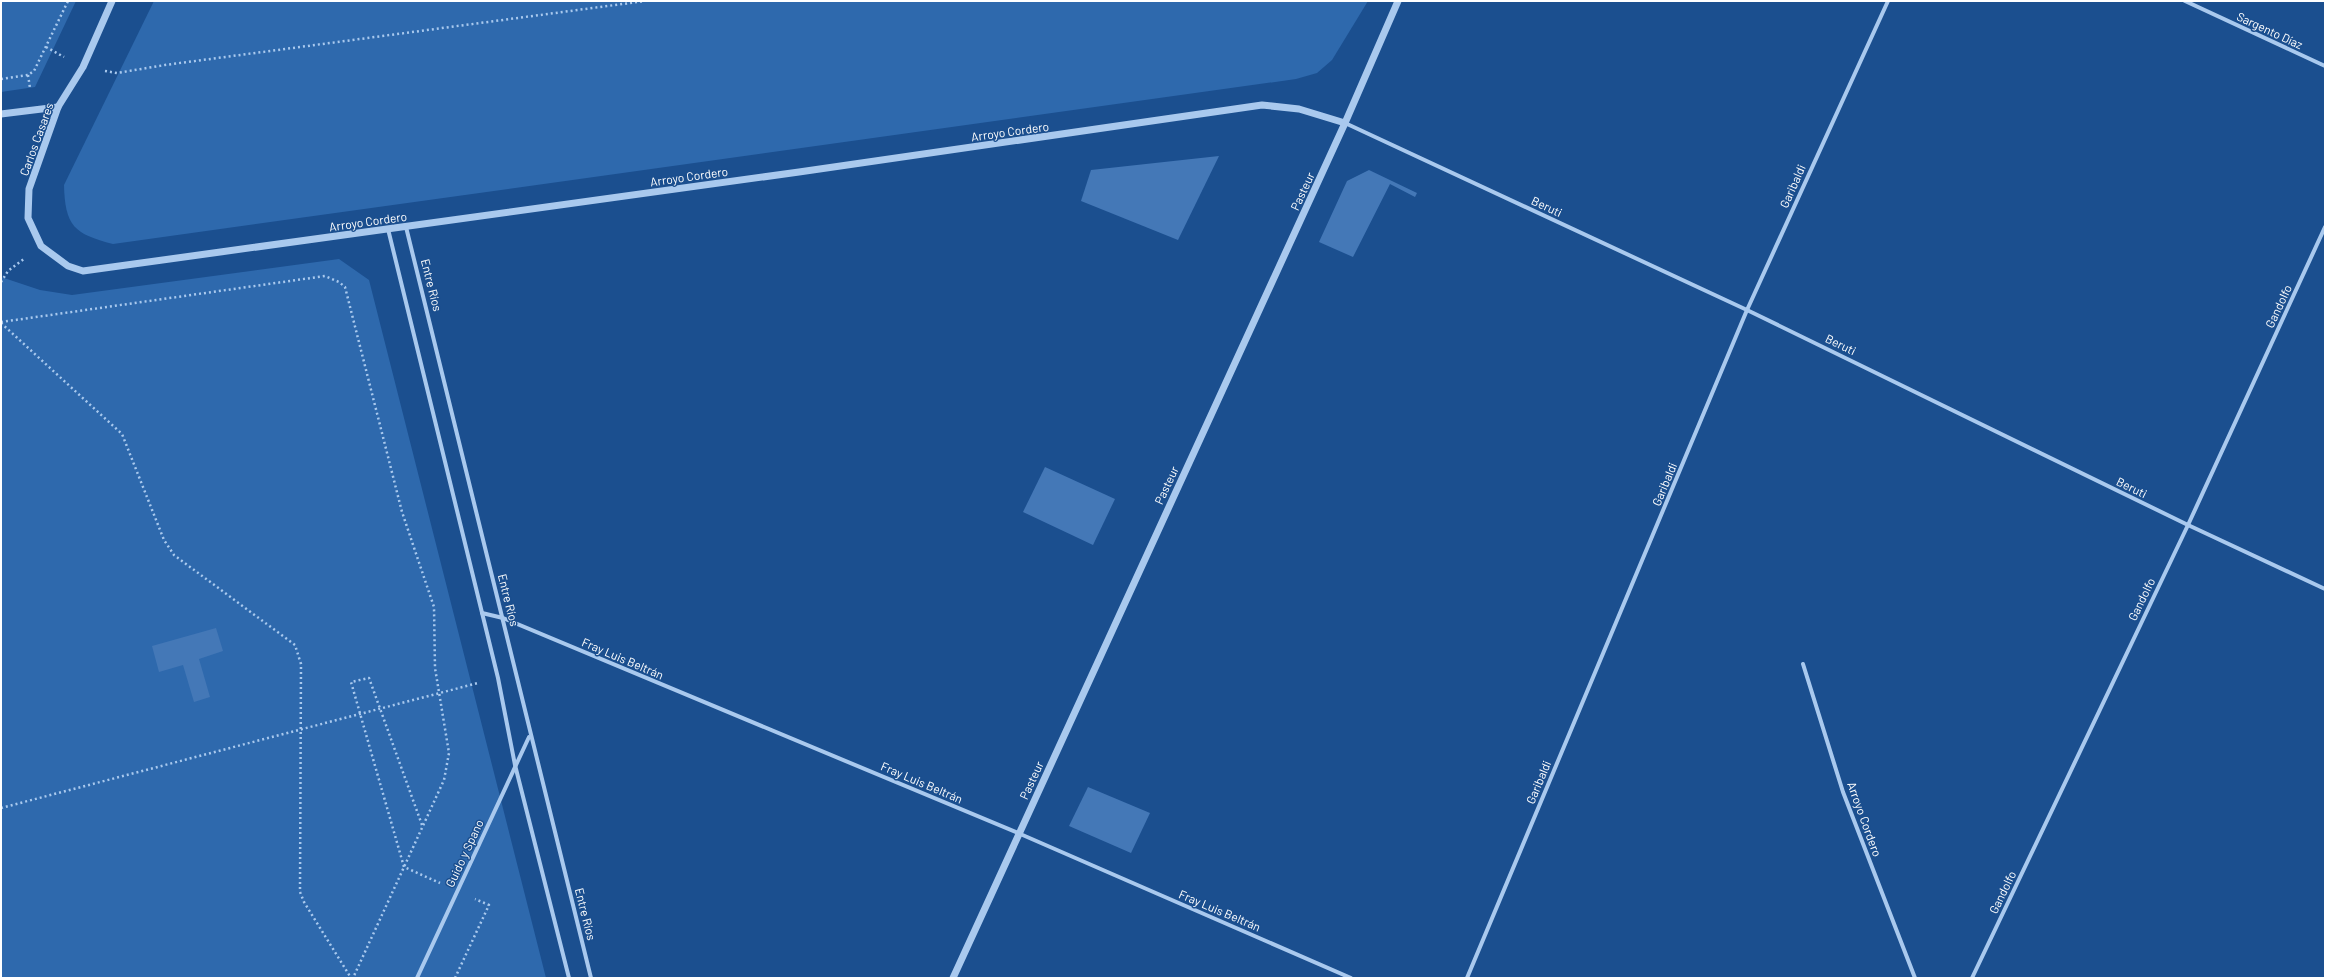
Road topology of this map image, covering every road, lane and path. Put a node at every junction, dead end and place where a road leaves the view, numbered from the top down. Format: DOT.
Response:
graph roads {
  1 [pos="68,1"];
  2 [pos="112,1"];
  3 [pos="645,1"];
  4 [pos="1398,1"];
  5 [pos="1888,1"];
  6 [pos="2184,1"];
  7 [pos="46,47"];
  8 [pos="2325,66"];
  9 [pos="83,67"];
  10 [pos="1,79"];
  11 [pos="58,107"];
  12 [pos="1,114"];
  13 [pos="1345,123"];
  14 [pos="406,227"];
  15 [pos="2325,228"];
  16 [pos="388,229"];
  17 [pos="41,246"];
  18 [pos="1,282"];
  19 [pos="1747,310"];
  20 [pos="1,323"];
  21 [pos="2188,525"];
  22 [pos="2325,589"];
  23 [pos="482,613"];
  24 [pos="503,618"];
  25 [pos="1803,664"];
  26 [pos="498,678"];
  27 [pos="440,693"];
  28 [pos="381,709"];
  29 [pos="360,714"];
  30 [pos="300,729"];
  31 [pos="529,737"];
  32 [pos="515,765"];
  33 [pos="1,808"];
  34 [pos="423,826"];
  35 [pos="1018,833"];
  36 [pos="404,867"];
  37 [pos="457,891"];
  38 [pos="352,978"];
  39 [pos="417,978"];
  40 [pos="455,978"];
  41 [pos="569,978"];
  42 [pos="591,978"];
  43 [pos="952,978"];
  44 [pos="1351,978"];
  45 [pos="1467,978"];
  46 [pos="1915,978"];
  47 [pos="1972,978"];
  1 -- 7 [label="path"];
  2 -- 9 [label="street, Carlos Casares"];
  3 -- 9 [label="path"];
  4 -- 13 [label="street, Pasteur"];
  5 -- 19 [label="street, Garibaldi"];
  6 -- 8 [label="street, Sargento Díaz"];
  7 -- 9 [label="path"];
  7 -- 10 [label="path"];
  9 -- 11 [label="street, Carlos Casares"];
  11 -- 12 [label="street"];
  11 -- 17 [label="street, Carlos Casares"];
  13 -- 14 [label="street, Arroyo Cordero"];
  13 -- 19 [label="street, Beruti"];
  13 -- 35 [label="street, Pasteur"];
  14 -- 16 [label="street, Arroyo Cordero"];
  14 -- 24 [label="street, Entre Ríos"];
  15 -- 21 [label="street, Gandolfo"];
  16 -- 17 [label="street, Arroyo Cordero"];
  16 -- 23 [label="street"];
  17 -- 18 [label="path"];
  19 -- 21 [label="street, Beruti"];
  19 -- 45 [label="street, Garibaldi"];
  20 -- 27 [label="path"];
  20 -- 30 [label="path"];
  21 -- 22 [label="street, Beruti"];
  21 -- 47 [label="street, Gandolfo"];
  23 -- 24 [label="street, Fray Luis Beltrán"];
  23 -- 26 [label="street"];
  24 -- 31 [label="street, Entre Ríos"];
  24 -- 35 [label="street, Fray Luis Beltrán"];
  25 -- 46 [label="street, Arroyo Cordero"];
  26 -- 27 [label="path"];
  26 -- 32 [label="street"];
  27 -- 28 [label="path"];
  27 -- 34 [label="path"];
  28 -- 29 [label="path"];
  28 -- 29 [label="path"];
  28 -- 34 [label="path"];
  29 -- 30 [label="path"];
  29 -- 36 [label="path"];
  30 -- 33 [label="path"];
  30 -- 38 [label="path"];
  31 -- 32 [label="street, Guido y Spano"];
  31 -- 42 [label="street, Entre Ríos"];
  32 -- 37 [label="street, Guido y Spano"];
  32 -- 41 [label="street"];
  34 -- 36 [label="path"];
  35 -- 43 [label="street, Pasteur"];
  35 -- 44 [label="street, Fray Luis Beltrán"];
  36 -- 37 [label="path"];
  36 -- 38 [label="path"];
  37 -- 39 [label="street, Guido y Spano"];
  37 -- 40 [label="path"];
}
